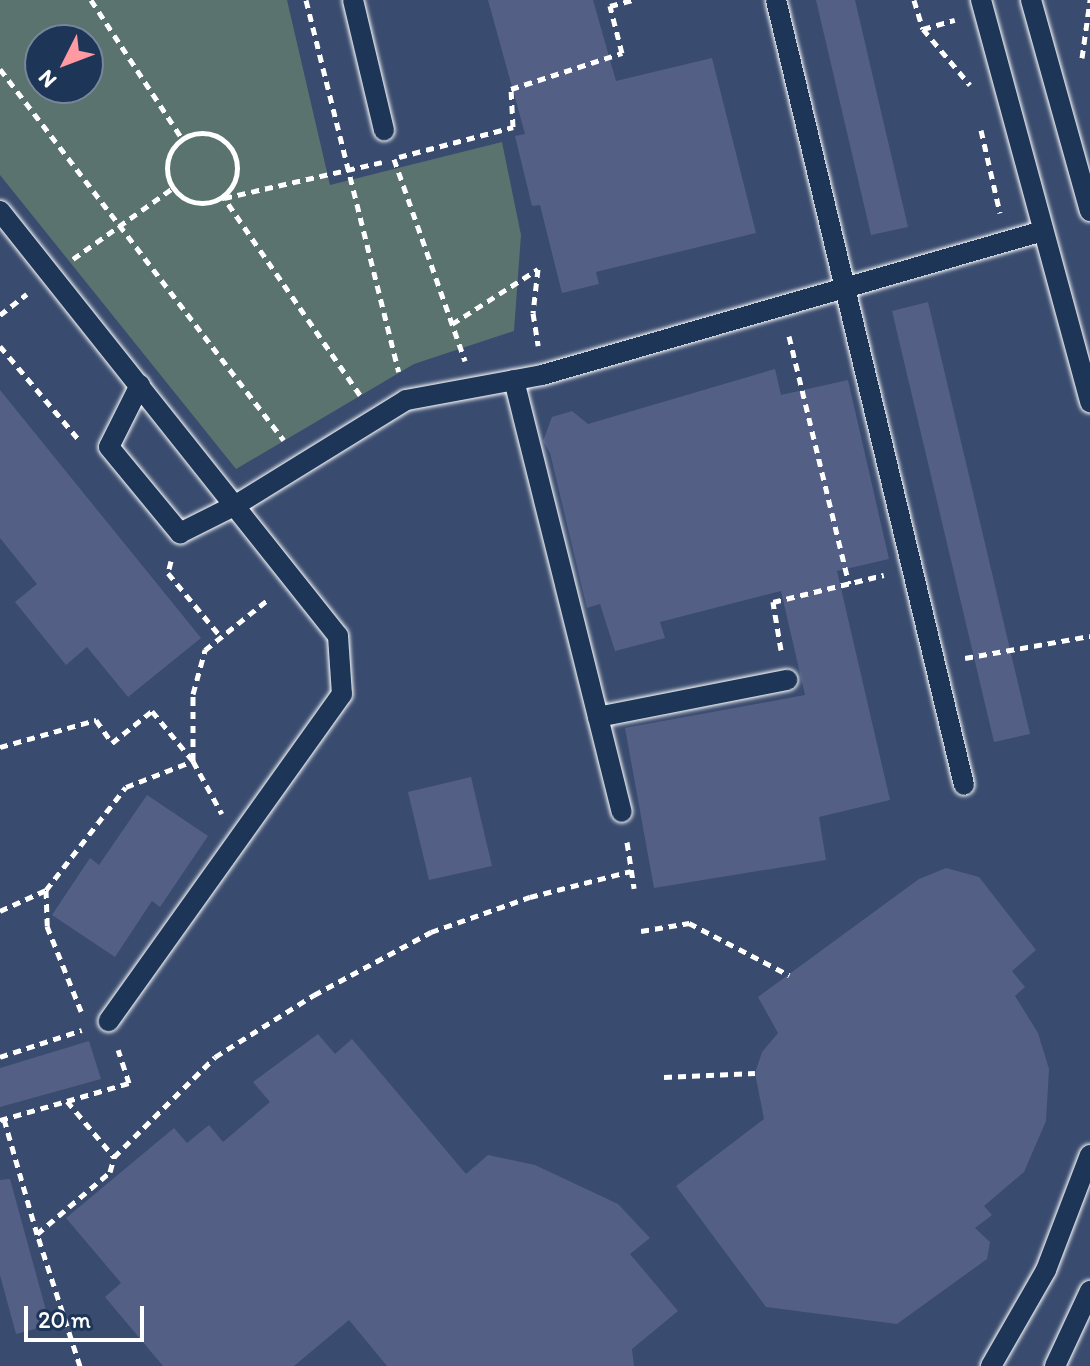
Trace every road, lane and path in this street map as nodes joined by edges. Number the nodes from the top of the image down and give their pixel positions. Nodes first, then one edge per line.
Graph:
1 (91, 0) edge
2 (306, 0) edge
3 (353, 0) edge
4 (632, 0) edge
5 (776, 0) edge
6 (914, 0) edge
7 (981, 0) edge
8 (1031, 0) edge
9 (1090, 0) edge
10 (608, 3) edge
11 (1084, 65) dead end
12 (0, 69) edge
13 (974, 99) dead end
14 (977, 113) dead end
15 (384, 130) joint
16 (183, 140) junction
17 (394, 159) junction
18 (348, 171) junction
19 (173, 188) junction
20 (224, 198) junction
21 (0, 211) edge
22 (1090, 211) edge
23 (120, 226) junction
24 (1043, 231) junction
25 (1007, 242) junction
26 (51, 274) junction
27 (845, 288) junction
28 (781, 307) junction
29 (0, 315) edge
30 (452, 324) junction
31 (0, 346) edge
32 (542, 375) junction
33 (514, 380) junction
34 (140, 385) junction
35 (475, 388) junction
36 (406, 400) junction
37 (1090, 402) edge
38 (377, 419) junction
39 (109, 447) junction
40 (303, 464) junction
41 (236, 505) junction
42 (180, 533) junction
43 (912, 568) junction
44 (295, 577) junction
45 (849, 584) junction
46 (1090, 636) edge
47 (221, 637) junction
48 (935, 664) junction
49 (787, 680) joint
50 (598, 717) junction
51 (0, 747) edge
52 (193, 761) junction
53 (964, 785) dead end
54 (622, 812) joint
55 (239, 837) junction
56 (631, 871) junction
57 (634, 888) dead end
58 (46, 890) junction
59 (0, 911) edge
60 (641, 931) dead end
61 (789, 975) dead end
62 (109, 1021) joint
63 (0, 1057) edge
64 (755, 1073) dead end
65 (664, 1077) dead end
66 (67, 1101) junction
67 (2, 1120) edge
68 (1090, 1155) edge
69 (114, 1157) junction
70 (37, 1234) junction
71 (1090, 1291) edge
72 (80, 1366) edge
73 (991, 1366) edge
74 (1055, 1366) edge

1 - 16 path
2 - 18 path
3 - 15 lane
4 - 10 path
5 - 27 lane
6 - 13 path
7 - 24 lane
8 - 22 lane
9 - 11 path
10 - 17 path
12 - 23 path
14 - 25 path
15 - 17 path
16 - 19 path
16 - 20 path
17 - 18 path
17 - 30 path
18 - 20 path
18 - 36 path
19 - 20 path
19 - 23 path
20 - 38 path
21 - 26 lane
23 - 26 path
23 - 40 path
24 - 25 lane
24 - 37 lane
25 - 27 lane
26 - 29 path
26 - 34 lane
27 - 28 lane
27 - 43 lane
28 - 32 lane
28 - 45 path
30 - 32 path
30 - 35 path
31 - 39 path
32 - 33 lane
33 - 35 lane
33 - 50 lane
34 - 39 lane
34 - 41 lane
35 - 36 lane
36 - 38 lane
38 - 40 lane
39 - 42 lane
40 - 41 lane
41 - 42 lane
41 - 44 lane
42 - 47 path
43 - 45 path
43 - 48 lane
44 - 47 path
44 - 55 lane
45 - 49 path
46 - 48 path
47 - 52 path
48 - 53 lane
49 - 50 lane
50 - 54 lane
51 - 52 path
52 - 55 path
52 - 58 path
54 - 56 path
55 - 62 lane
56 - 57 path
56 - 69 path
58 - 59 path
58 - 63 path
60 - 61 path
62 - 66 path
64 - 65 path
66 - 67 path
66 - 69 path
67 - 70 path
68 - 73 lane
69 - 70 path
70 - 72 path
71 - 74 lane

